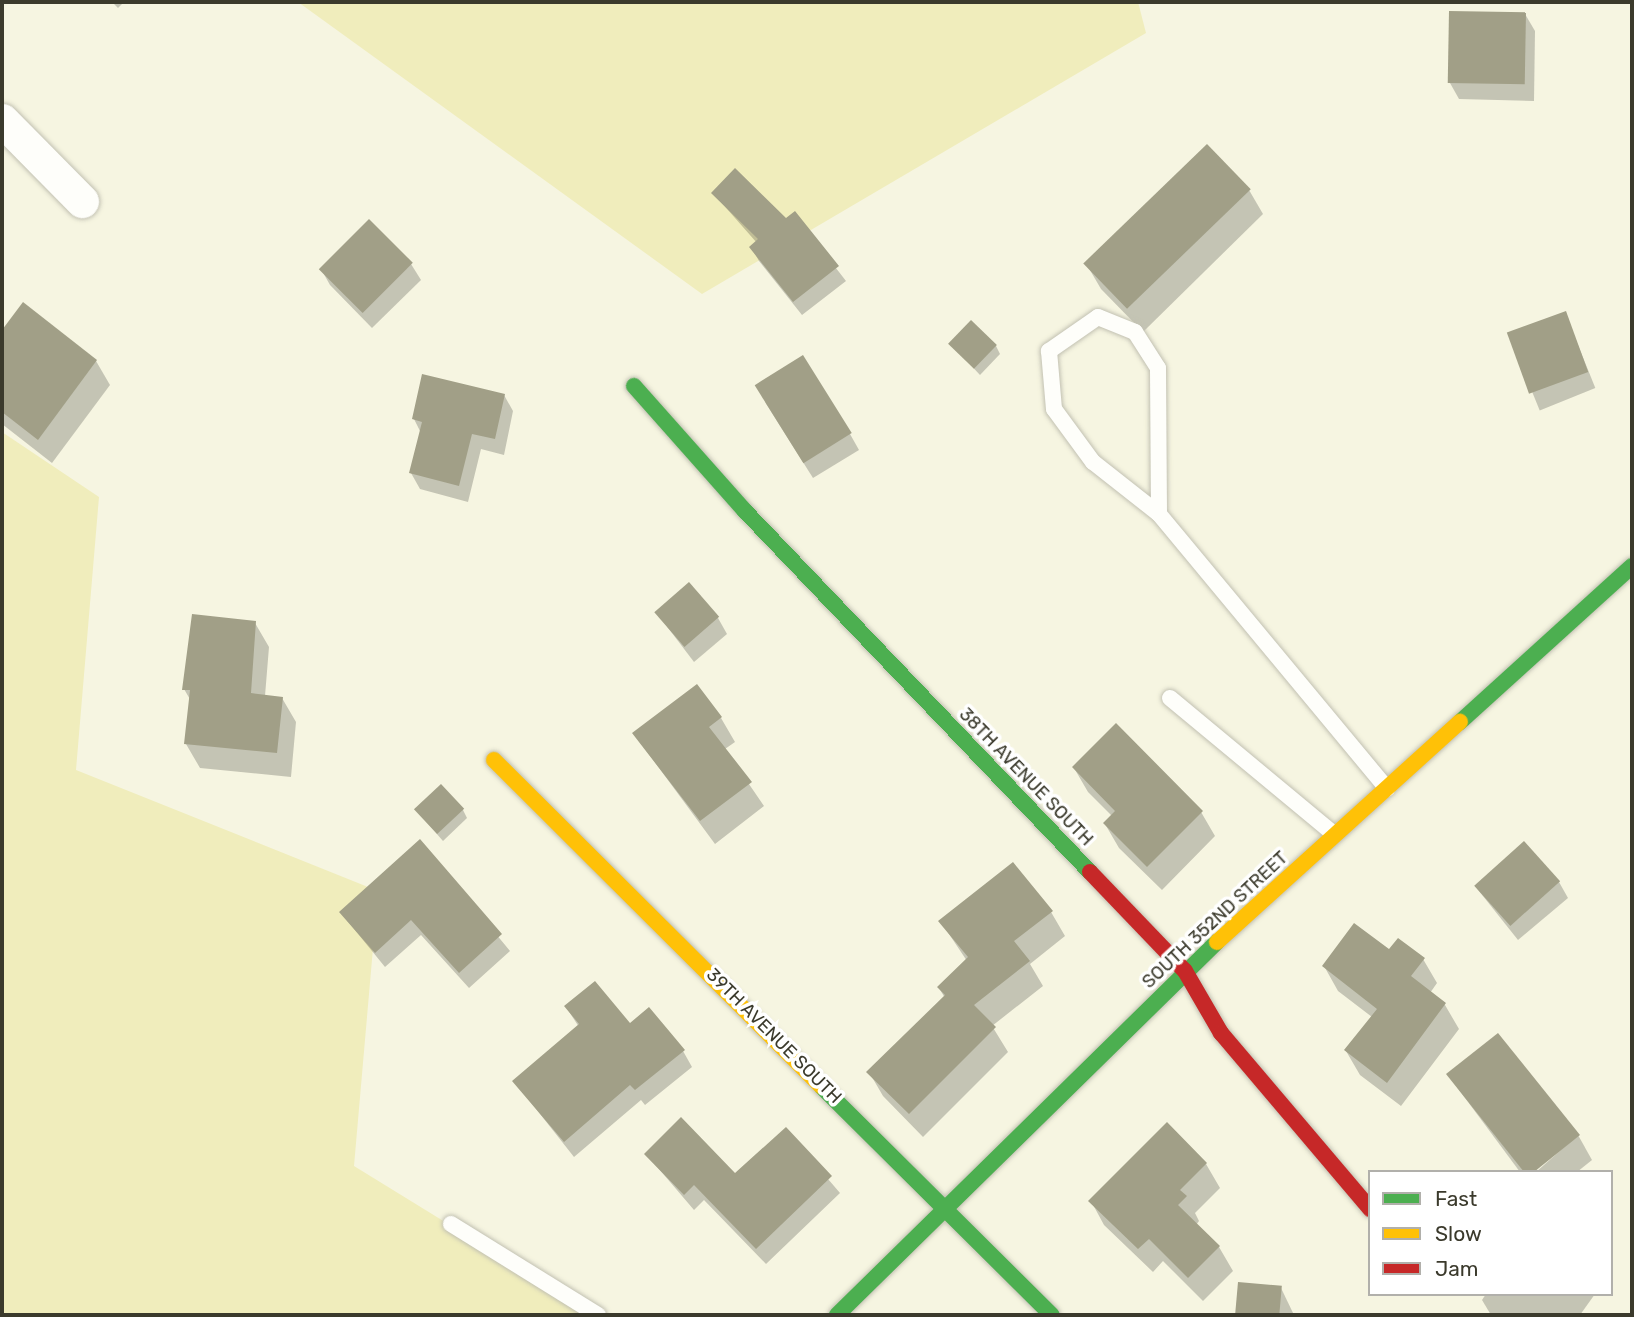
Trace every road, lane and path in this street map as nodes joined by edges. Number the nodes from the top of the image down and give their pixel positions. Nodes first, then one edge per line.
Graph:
1 (2, 120) edge
2 (82, 201) dead end
3 (634, 386) dead end
4 (1159, 514) junction
5 (1632, 566) edge
6 (1170, 698) dead end
7 (494, 760) dead end
8 (1387, 789) junction
9 (1335, 835) junction
10 (1185, 971) junction
11 (1368, 1207) edge
12 (949, 1208) junction
13 (451, 1224) dead end
14 (598, 1315) edge
15 (837, 1315) edge
16 (1052, 1315) edge

1 - 2 street
3 - 10 street, 38TH AVENUE SOUTH
4 - 4 lane
4 - 8 lane
5 - 8 street, SOUTH 352ND STREET
6 - 9 lane
7 - 12 street, 39TH AVENUE SOUTH
8 - 9 street, SOUTH 352ND STREET
9 - 10 street, SOUTH 352ND STREET
10 - 11 street, 38TH AVENUE SOUTH
10 - 12 street, SOUTH 352ND STREET
12 - 15 street, SOUTH 352ND STREET
12 - 16 street, 39TH AVENUE SOUTH
13 - 14 lane

